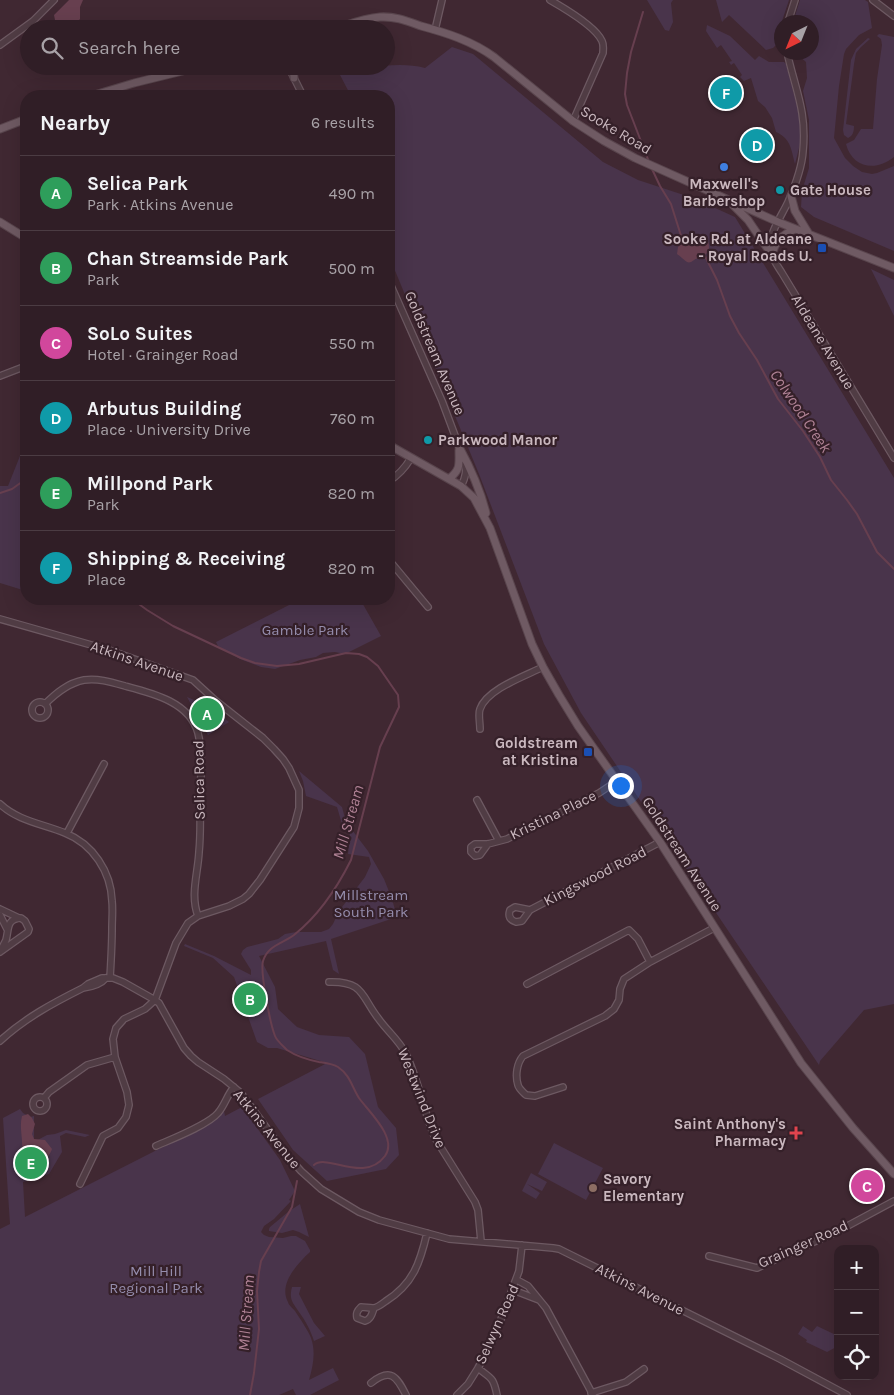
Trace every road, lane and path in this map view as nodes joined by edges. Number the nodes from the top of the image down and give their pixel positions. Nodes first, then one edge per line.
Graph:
1 (54, 0) edge
2 (442, 0) edge
3 (550, 0) edge
4 (795, 0) edge
5 (873, 0) edge
6 (790, 15) edge
7 (894, 16) edge
8 (34, 20) edge
9 (364, 20) edge
10 (20, 30) edge
11 (435, 30) junction
12 (0, 45) edge
13 (789, 60) edge
14 (166, 75) edge
15 (292, 75) edge
16 (294, 75) edge
17 (294, 78) junction
18 (111, 90) edge
19 (300, 90) edge
20 (20, 121) edge
21 (573, 121) junction
22 (4, 125) edge
23 (0, 129) edge
24 (791, 196) junction
25 (727, 198) junction
26 (0, 222) edge
27 (778, 222) junction
28 (795, 229) junction
29 (20, 234) edge
30 (809, 234) junction
31 (772, 255) junction
32 (894, 268) edge
33 (395, 295) edge
34 (20, 368) edge
35 (0, 376) edge
36 (459, 447) junction
37 (395, 449) edge
38 (411, 458) junction
39 (894, 458) edge
40 (395, 477) edge
41 (449, 479) junction
42 (461, 486) junction
43 (490, 528) junction
44 (395, 567) edge
45 (428, 607) dead end
46 (0, 619) edge
47 (542, 667) junction
48 (45, 704) dead end
49 (480, 728) dead end
50 (104, 764) dead end
51 (617, 781) junction
52 (477, 800) dead end
53 (0, 804) edge
54 (67, 833) junction
55 (499, 841) junction
56 (660, 842) junction
57 (488, 844) dead end
58 (0, 909) edge
59 (530, 910) dead end
60 (0, 915) edge
61 (198, 916) junction
62 (21, 918) junction
63 (714, 928) junction
64 (7, 929) junction
65 (0, 952) edge
66 (650, 962) junction
67 (108, 978) junction
68 (330, 982) dead end
69 (527, 984) dead end
70 (154, 1000) junction
71 (0, 1041) edge
72 (115, 1056) junction
73 (234, 1087) junction
74 (563, 1087) dead end
75 (44, 1098) dead end
76 (156, 1146) dead end
77 (894, 1174) edge
78 (80, 1184) dead end
79 (894, 1201) edge
80 (427, 1233) junction
81 (481, 1241) junction
82 (522, 1245) junction
83 (709, 1256) dead end
84 (517, 1280) junction
85 (513, 1290) junction
86 (539, 1300) junction
87 (374, 1308) dead end
88 (478, 1368) junction
89 (644, 1368) dead end
90 (372, 1384) dead end
91 (592, 1394) edge
92 (406, 1395) edge
93 (457, 1395) edge
94 (497, 1395) edge
95 (847, 1395) edge

1 - 8 street
2 - 11 street
3 - 21 street
4 - 6 street
5 - 7 street
9 - 11 main road, Sooke Road
10 - 12 street
11 - 21 main road, Sooke Road
13 - 24 street
14 - 18 main road
15 - 17 street
16 - 17 main road
17 - 19 street
20 - 22 main road
21 - 25 main road, Sooke Road
22 - 23 main road
24 - 27 street
24 - 30 main road
25 - 27 main road, Sooke Road
25 - 31 main road
26 - 29 main road
27 - 28 main road, Sooke Road
27 - 31 street
28 - 30 main road, Sooke Road
28 - 31 main road
30 - 32 main road, Sooke Road
31 - 39 street, Aldeane Avenue
33 - 36 street, Goldstream Avenue
34 - 35 street
36 - 41 main road
36 - 42 street, Goldstream Avenue
36 - 43 main road
37 - 38 main road
38 - 40 street
38 - 41 main road
41 - 42 main road
42 - 43 main road, Goldstream Avenue
43 - 47 main road, Goldstream Avenue
44 - 45 street
46 - 61 street, Atkins Avenue
47 - 49 street
47 - 51 main road, Goldstream Avenue
48 - 61 street, Selica Road
50 - 54 street
51 - 55 street, Kristina Place
51 - 56 main road, Goldstream Avenue
52 - 55 street
53 - 54 street
54 - 67 street
55 - 57 street, Kristina Place
56 - 59 street, Kingswood Road
56 - 63 main road, Goldstream Avenue
58 - 62 street
60 - 64 street
61 - 70 street, Atkins Avenue
62 - 64 street
62 - 65 street
63 - 66 street
63 - 77 main road, Goldstream Avenue
64 - 65 street
66 - 69 street
66 - 74 street
67 - 70 street
67 - 71 street
68 - 81 street, Westwind Drive
70 - 72 street
70 - 73 street, Atkins Avenue
72 - 75 street
72 - 78 street
73 - 76 street
73 - 80 street, Atkins Avenue
79 - 83 street, Grainger Road
80 - 81 street, Atkins Avenue
80 - 87 street
81 - 82 street, Atkins Avenue
82 - 84 street, Selwyn Road
82 - 95 street, Atkins Avenue
84 - 85 street, Selwyn Road
84 - 86 street
85 - 86 street
85 - 88 street, Selwyn Road
86 - 91 street
88 - 93 street, Selwyn Road
88 - 94 street
89 - 91 street
90 - 92 street

